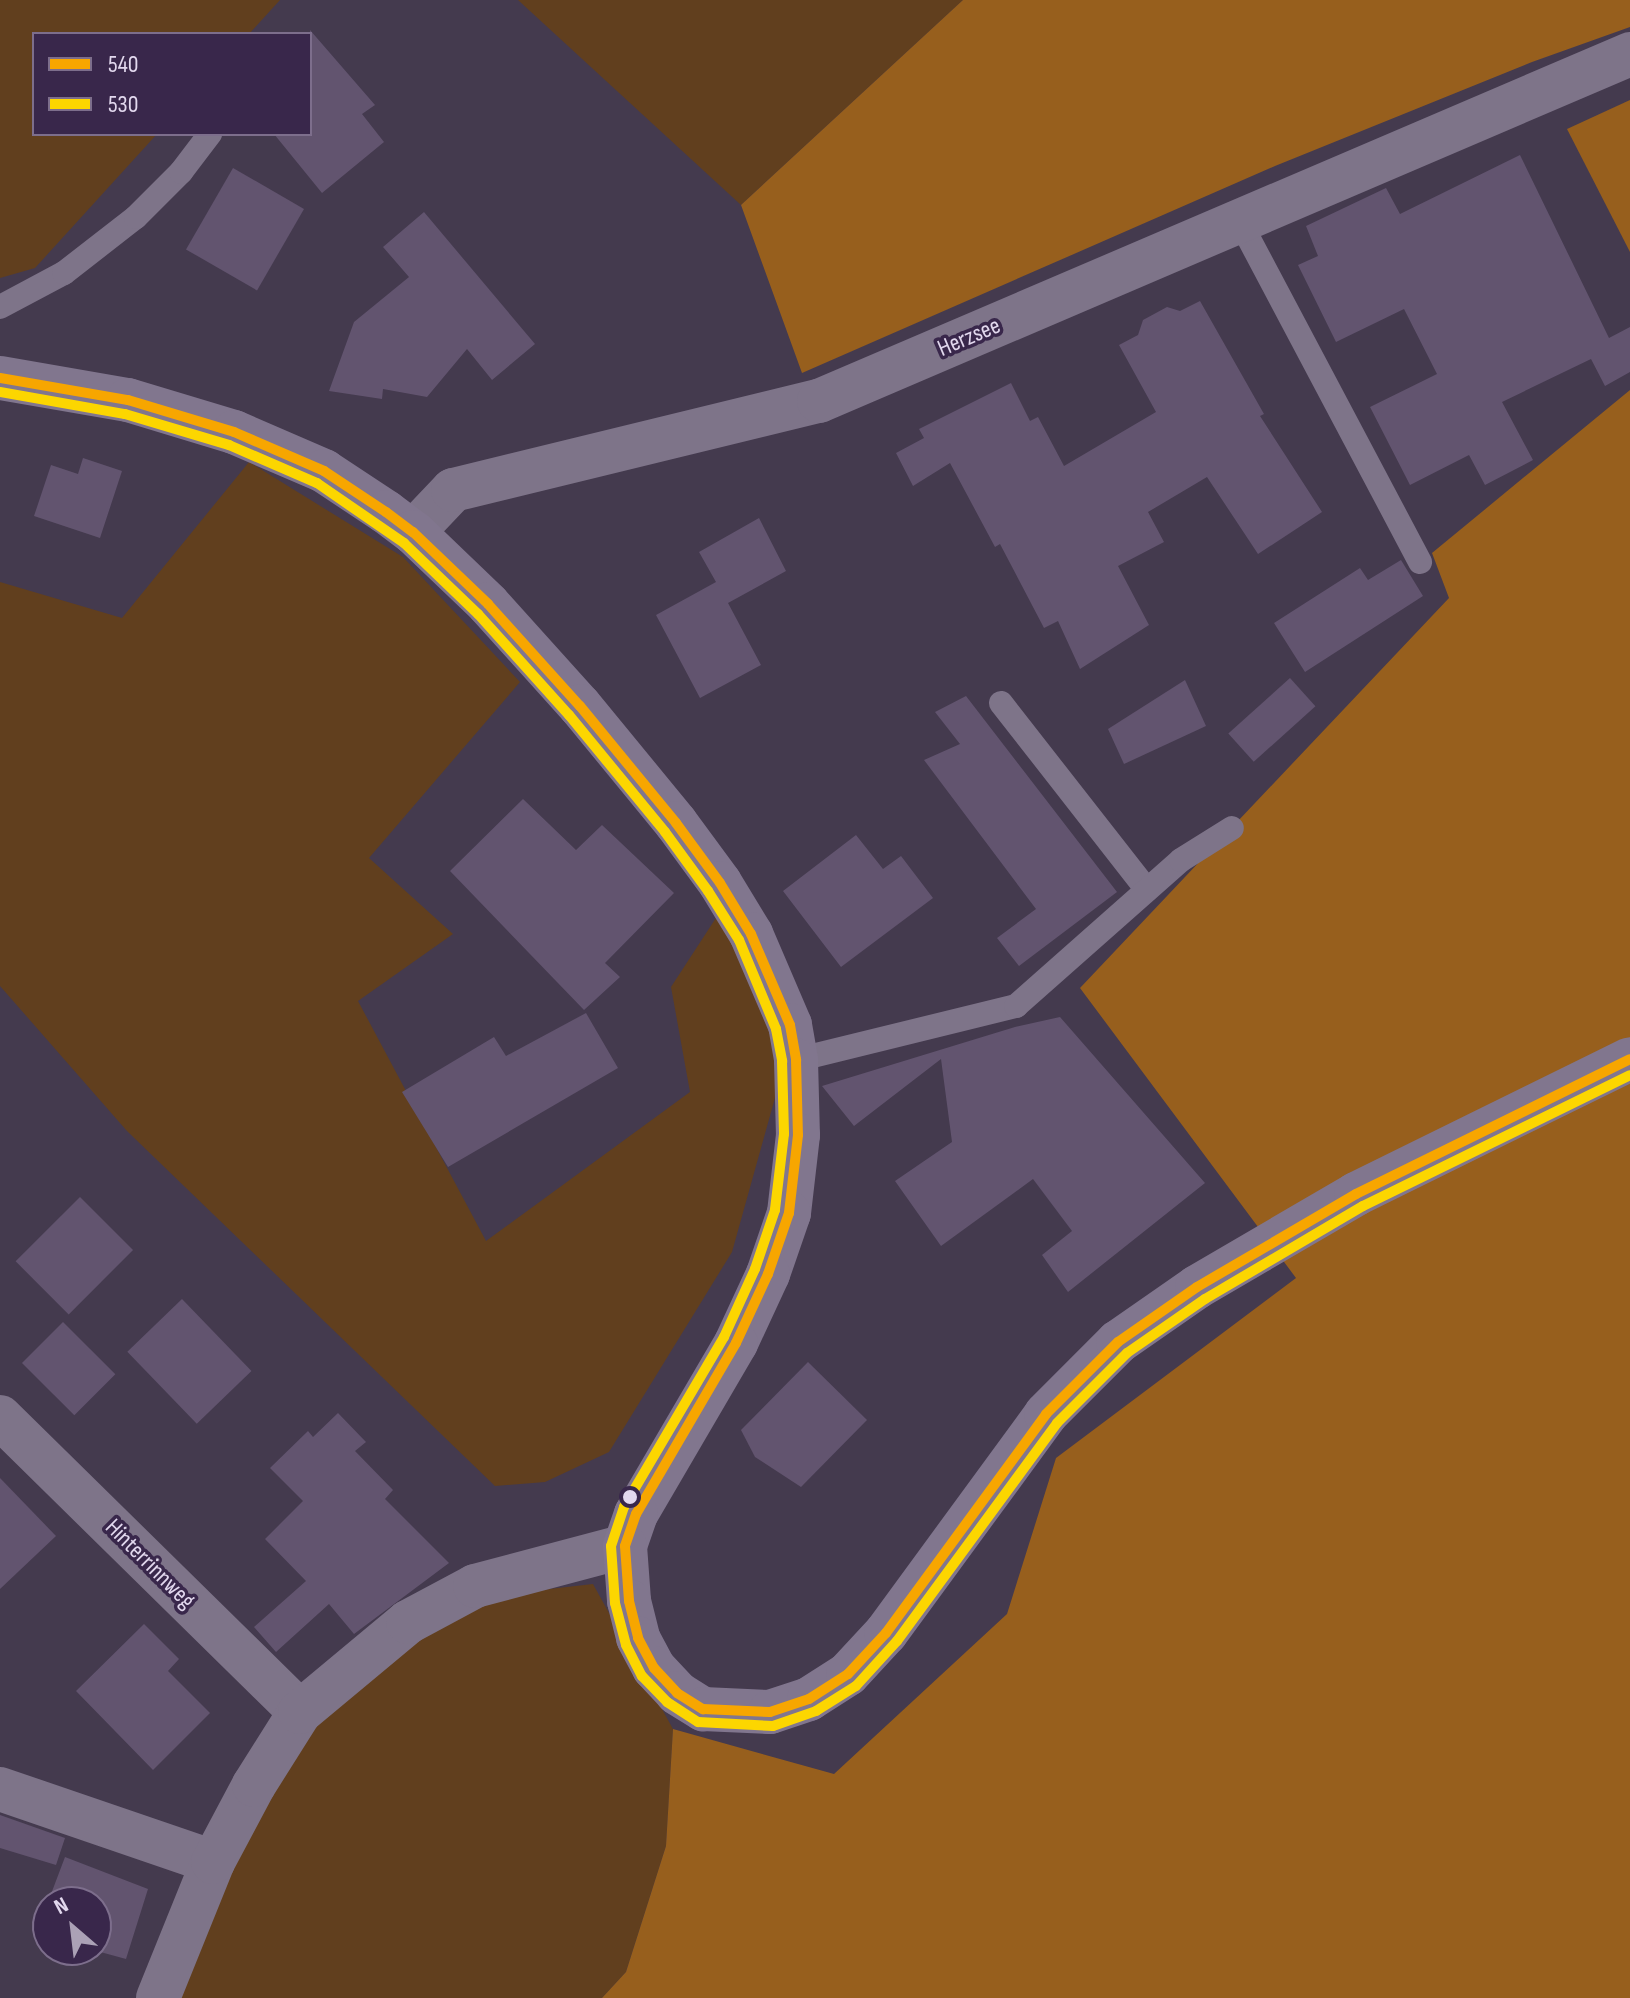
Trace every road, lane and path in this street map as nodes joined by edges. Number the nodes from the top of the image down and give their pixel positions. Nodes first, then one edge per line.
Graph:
1 (1630, 54) edge
2 (208, 136) edge
3 (1239, 220) junction
4 (0, 307) edge
5 (0, 378) edge
6 (413, 532) junction
7 (1420, 562) dead end
8 (1001, 703) dead end
9 (1232, 828) dead end
10 (1147, 890) junction
11 (1630, 1059) edge
12 (796, 1060) junction
13 (0, 1417) edge
14 (625, 1546) junction
15 (300, 1712) junction
16 (0, 1789) edge
17 (213, 1862) junction
18 (158, 1998) edge

1 - 3 street, Herzsee
2 - 4 lane
3 - 6 street, Herzsee
3 - 7 lane
5 - 6 main road
6 - 12 main road
8 - 10 lane
9 - 10 lane
10 - 12 lane
11 - 14 main road
12 - 14 main road
13 - 15 street, Hinterrinnweg
14 - 15 street
15 - 17 street
16 - 17 street
17 - 18 street

